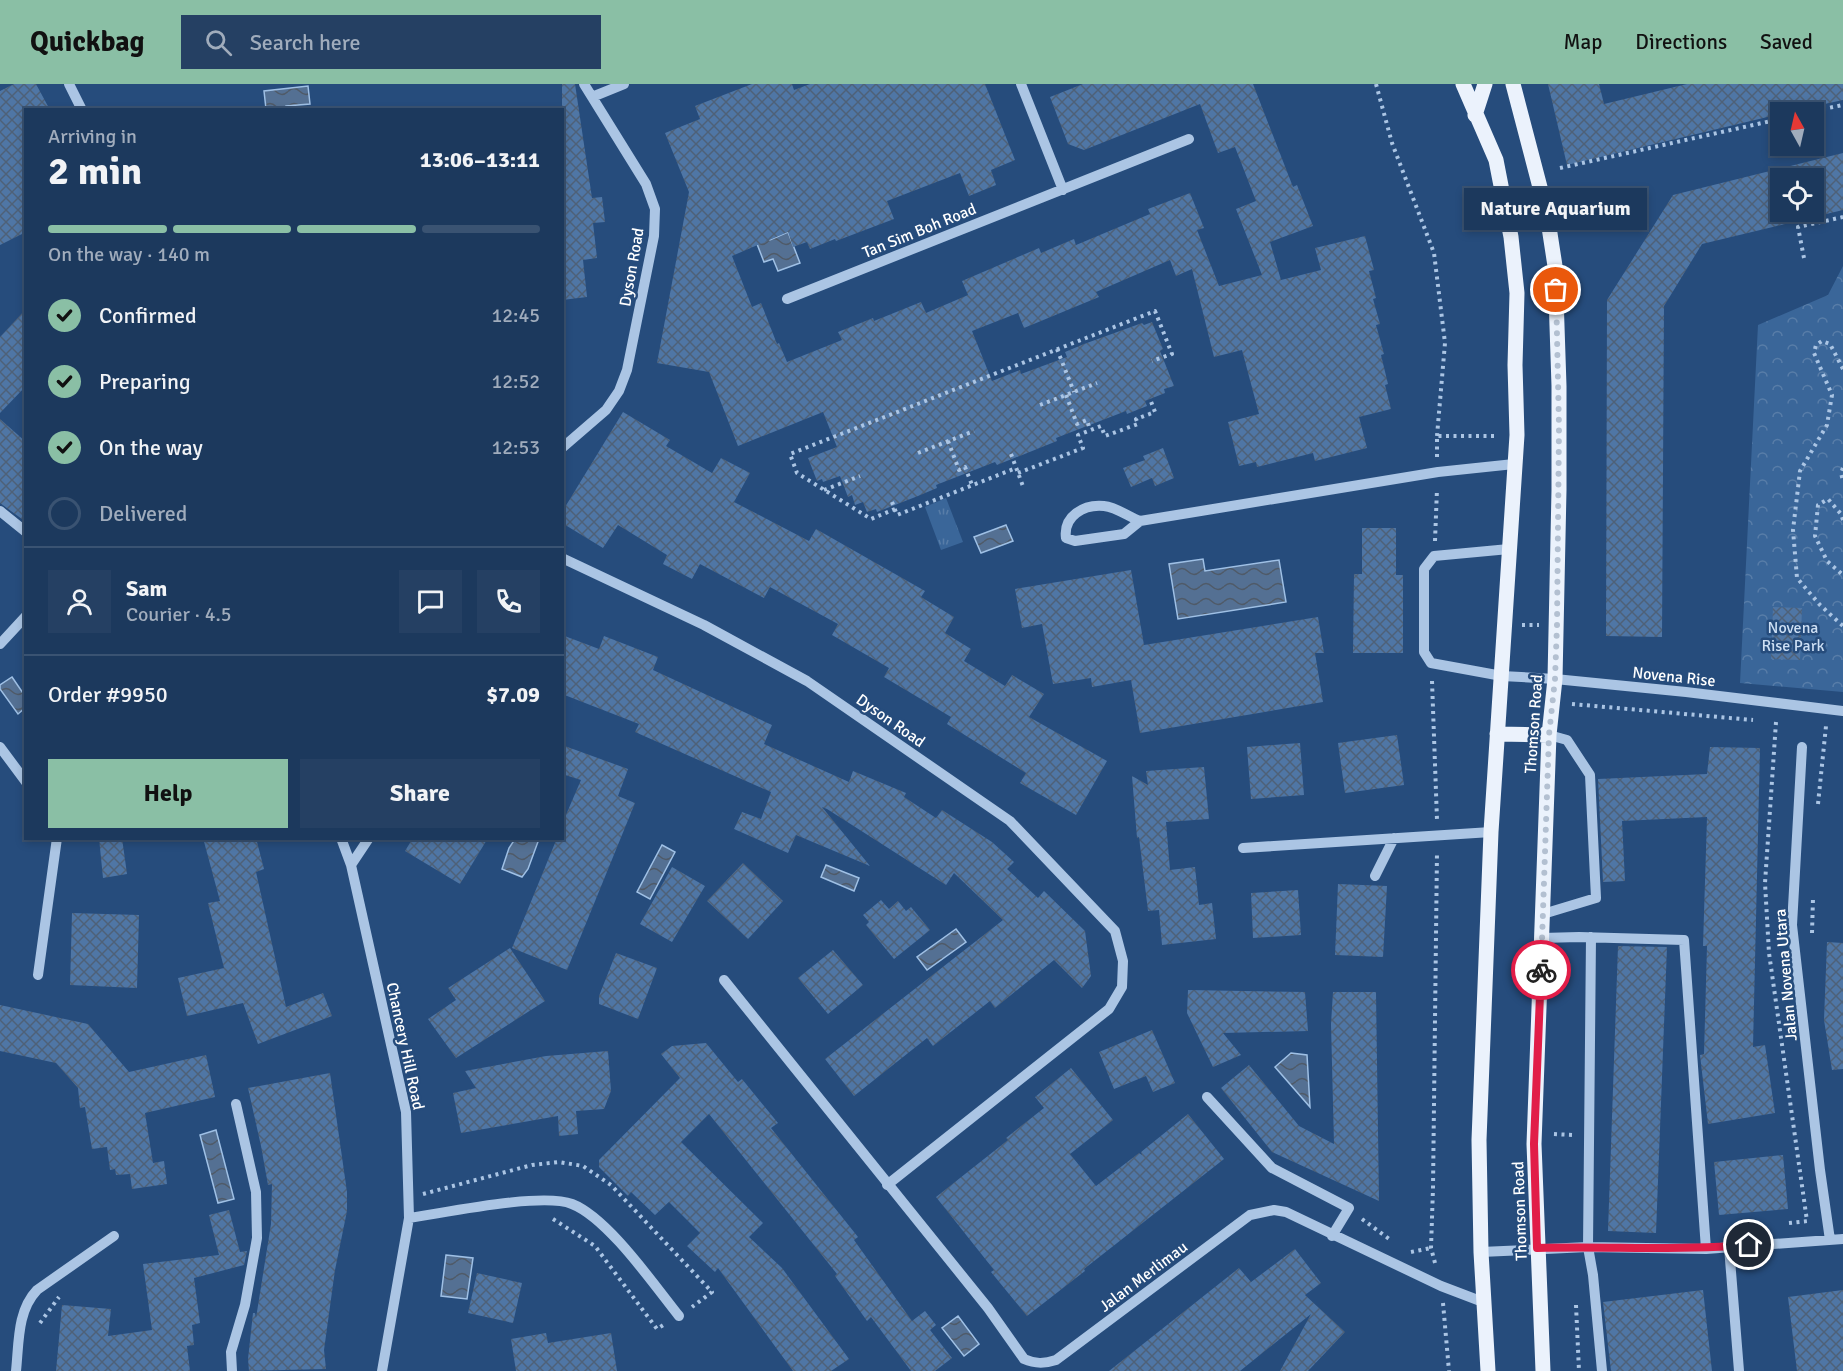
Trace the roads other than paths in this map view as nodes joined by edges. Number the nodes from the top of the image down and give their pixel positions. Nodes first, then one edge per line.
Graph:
1 (69, 84) edge
2 (584, 84) edge
3 (624, 84) edge
4 (1022, 84) edge
5 (1463, 84) edge
6 (1485, 84) edge
7 (1512, 84) edge
8 (592, 97) junction
9 (81, 108) edge
10 (1475, 114) junction
11 (1189, 140) dead end
12 (1063, 190) junction
13 (787, 299) dead end
14 (564, 446) edge
15 (1514, 464) junction
16 (0, 511) edge
17 (1140, 522) junction
18 (24, 530) edge
19 (1509, 549) junction
20 (564, 559) edge
21 (24, 618) edge
22 (0, 644) edge
23 (1502, 676) junction
24 (1555, 679) junction
25 (1843, 711) edge
26 (1497, 734) junction
27 (1549, 735) junction
28 (0, 747) edge
29 (1802, 747) dead end
30 (24, 779) edge
31 (1491, 832) junction
32 (1394, 838) junction
33 (57, 840) edge
34 (342, 840) edge
35 (368, 840) edge
36 (1243, 848) dead end
37 (351, 865) junction
38 (1375, 876) dead end
39 (1543, 914) junction
40 (1542, 938) junction
41 (1591, 938) junction
42 (38, 975) dead end
43 (724, 980) dead end
44 (1207, 1097) dead end
45 (236, 1104) dead end
46 (887, 1185) junction
47 (409, 1218) junction
48 (114, 1236) dead end
49 (1332, 1236) junction
50 (1843, 1239) edge
51 (1830, 1240) junction
52 (1588, 1247) junction
53 (1729, 1247) junction
54 (1537, 1248) junction
55 (1706, 1249) junction
56 (1481, 1252) junction
57 (1483, 1302) junction
58 (678, 1316) road end
59 (16, 1371) edge
60 (232, 1371) edge
61 (382, 1371) edge
62 (1488, 1371) edge
63 (1544, 1371) edge
64 (1602, 1371) edge
65 (1738, 1371) edge

1 - 9 street
2 - 8 street, Dyson Road
3 - 8 street
4 - 12 street
5 - 10 main road, Thomson Road
6 - 10 main road
7 - 24 main road, Thomson Road
8 - 14 street, Dyson Road
10 - 15 main road, Thomson Road
11 - 12 street, Tan Sim Boh Road
12 - 13 street, Tan Sim Boh Road
15 - 17 street
15 - 19 main road, Thomson Road
16 - 18 street
17 - 17 street
19 - 23 main road, Thomson Road
19 - 23 street, Novena Rise
20 - 46 street, Dyson Road
21 - 22 street
23 - 24 street, Novena Rise
23 - 26 main road, Thomson Road
24 - 25 street, Novena Rise
24 - 27 main road, Thomson Road
26 - 27 main road
26 - 31 main road, Thomson Road
27 - 39 main road, Thomson Road
27 - 39 street
28 - 30 street
29 - 51 street, Jalan Novena Utara
31 - 32 street
31 - 56 main road, Thomson Road
32 - 36 street
32 - 38 street
33 - 42 street
34 - 37 street, Chancery Hill Road
35 - 37 street
37 - 47 street, Chancery Hill Road
39 - 40 main road, Thomson Road
40 - 41 street
40 - 54 main road, Thomson Road
41 - 52 street
41 - 55 street
43 - 46 street, Jalan Merlimau
44 - 49 street
45 - 60 street
46 - 49 street, Jalan Merlimau
47 - 58 street
47 - 61 street, Chancery Hill Road
48 - 59 street
49 - 57 street, Jalan Merlimau
50 - 51 street
51 - 53 street
52 - 54 street
52 - 55 street
52 - 64 street
53 - 55 street
53 - 65 street
54 - 56 street
54 - 63 main road, Thomson Road
56 - 57 main road, Thomson Road
57 - 62 main road, Thomson Road

